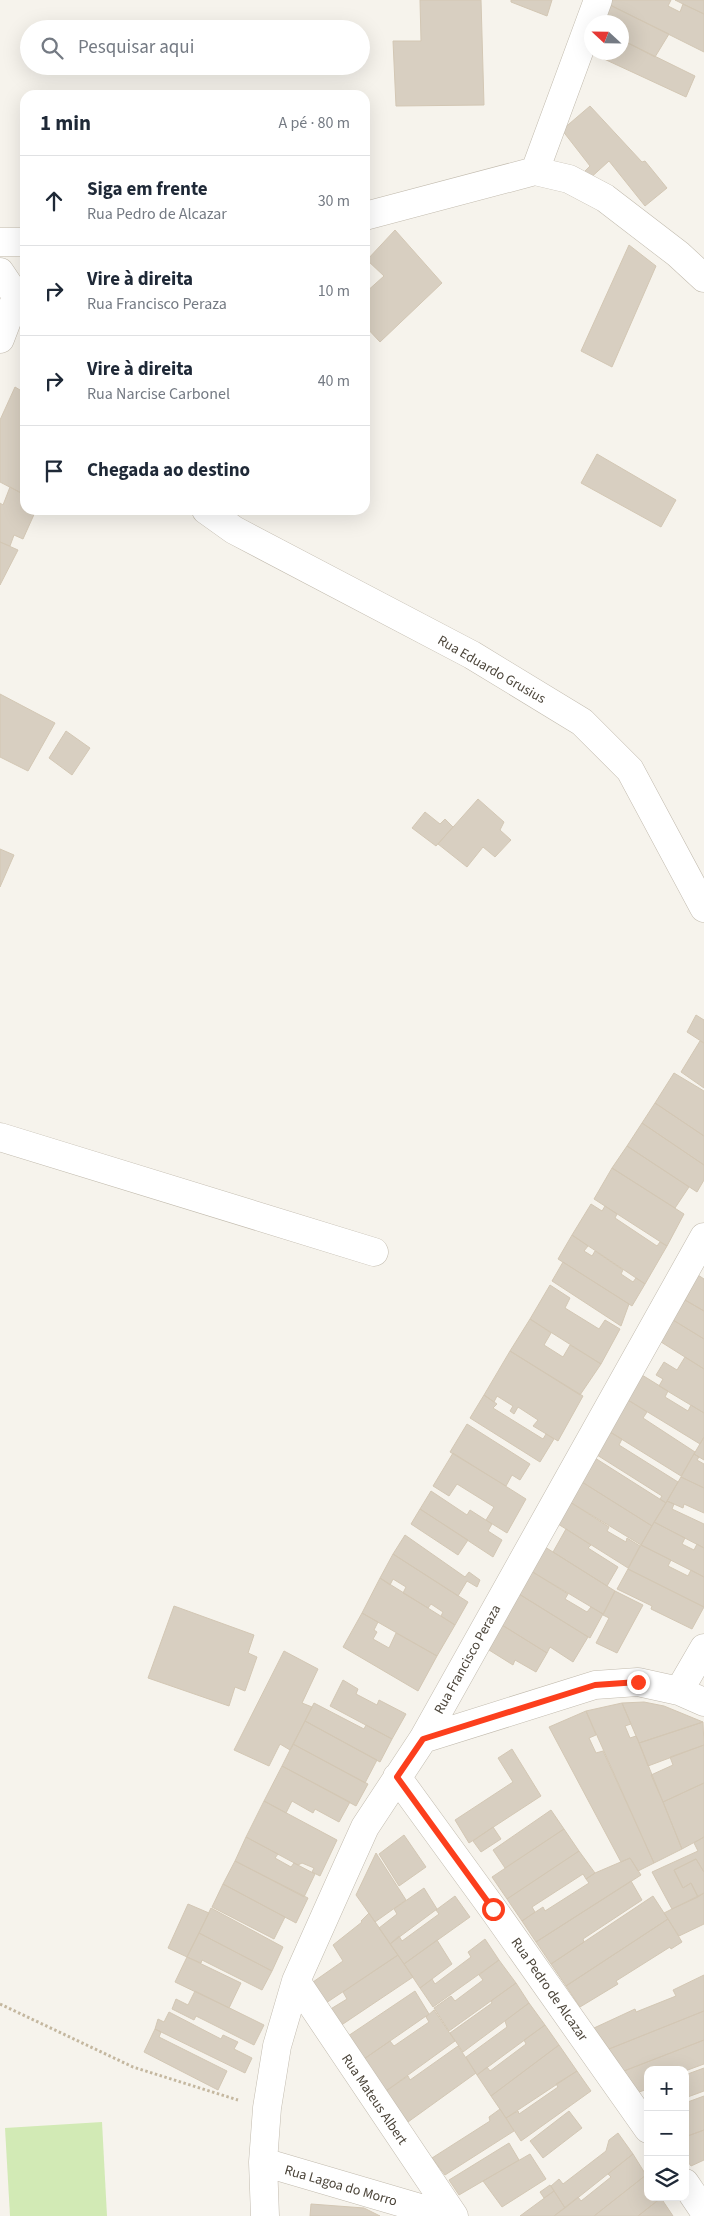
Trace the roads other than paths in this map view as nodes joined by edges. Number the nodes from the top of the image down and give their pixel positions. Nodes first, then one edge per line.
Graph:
1 (598, 0) edge
2 (535, 171) junction
3 (370, 215) edge
4 (0, 242) edge
5 (20, 242) edge
6 (0, 272) edge
7 (704, 278) edge
8 (20, 303) edge
9 (0, 339) edge
10 (213, 515) edge
11 (704, 908) edge
12 (0, 1137) edge
13 (704, 1237) edge
14 (374, 1252) dead end
15 (704, 1648) edge
16 (679, 1692) junction
17 (704, 1702) edge
18 (423, 1739) junction
19 (397, 1777) junction
20 (296, 1982) junction
21 (644, 2123) edge
22 (264, 2162) junction
23 (689, 2189) edge
24 (704, 2211) edge
25 (265, 2216) edge
26 (447, 2216) edge
27 (454, 2216) edge

1 - 2 street
2 - 3 street
2 - 7 street
4 - 5 street
6 - 8 street
8 - 9 street
10 - 11 street, Rua Eduardo Grusius
12 - 14 street
13 - 18 street, Rua Francisco Peraza
15 - 16 street
16 - 17 street
16 - 18 street
18 - 19 street, Rua Francisco Peraza
19 - 20 street, Rua Francisco Peraza
19 - 21 street, Rua Pedro de Alcazar
20 - 22 street, Rua Francisco Peraza
20 - 27 street, Rua Mateus Albert
22 - 25 street, Rua Francisco Peraza
22 - 26 street, Rua Lagoa do Morro
23 - 24 street

